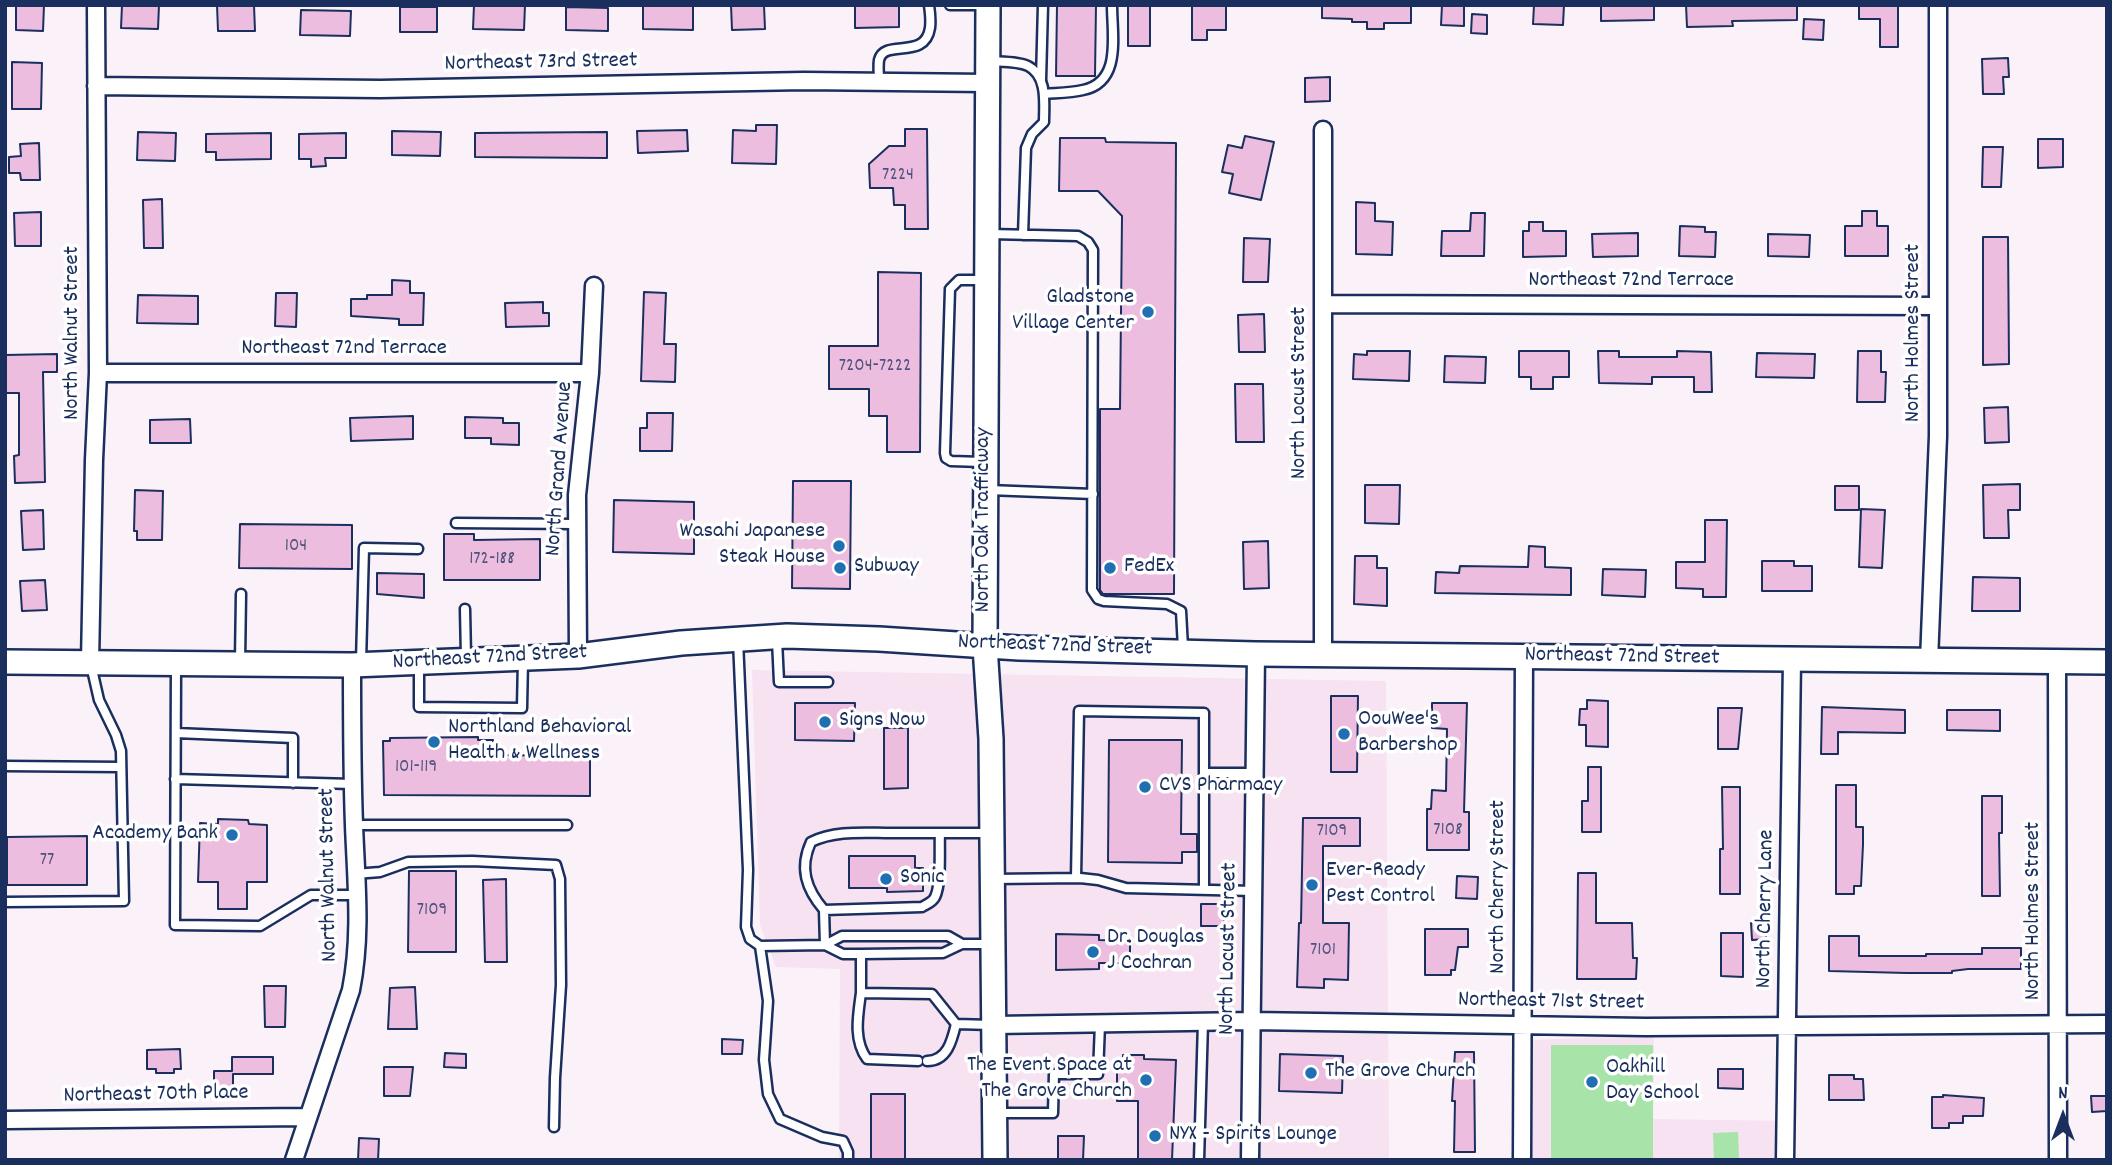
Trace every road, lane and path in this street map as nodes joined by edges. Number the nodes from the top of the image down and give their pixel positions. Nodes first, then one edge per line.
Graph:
1 (96, 5) edge
2 (929, 5) edge
3 (950, 5) edge
4 (985, 5) edge
5 (1043, 5) edge
6 (1112, 5) edge
7 (1938, 5) edge
8 (987, 72) junction
9 (1041, 80) junction
10 (879, 82) junction
11 (96, 86) junction
12 (1045, 94) junction
13 (1323, 130) dead end
14 (986, 234) junction
15 (1023, 235) junction
16 (986, 280) junction
17 (594, 286) dead end
18 (1324, 304) junction
19 (1938, 306) junction
20 (98, 373) junction
21 (590, 373) junction
22 (985, 462) junction
23 (985, 490) junction
24 (1093, 494) junction
25 (456, 523) dead end
26 (577, 524) junction
27 (418, 549) dead end
28 (241, 594) dead end
29 (465, 609) dead end
30 (777, 637) junction
31 (738, 639) junction
32 (985, 646) junction
33 (1183, 651) junction
34 (1256, 654) junction
35 (578, 656) junction
36 (1323, 656) junction
37 (1524, 656) junction
38 (523, 658) junction
39 (466, 660) junction
40 (1792, 660) junction
41 (5, 662) edge
42 (90, 662) junction
43 (419, 662) junction
44 (1929, 662) junction
45 (2057, 662) junction
46 (2107, 662) edge
47 (176, 663) junction
48 (240, 664) junction
49 (356, 665) junction
50 (828, 682) dead end
51 (176, 733) junction
52 (5, 766) edge
53 (121, 766) junction
54 (1204, 772) junction
55 (1254, 773) junction
56 (175, 779) junction
57 (293, 783) junction
58 (352, 784) junction
59 (354, 825) junction
60 (567, 825) dead end
61 (940, 833) junction
62 (993, 833) junction
63 (355, 874) junction
64 (993, 878) junction
65 (1076, 878) junction
66 (1204, 890) junction
67 (1254, 891) junction
68 (356, 895) junction
69 (5, 902) edge
70 (824, 910) junction
71 (962, 944) junction
72 (825, 945) junction
73 (994, 945) junction
74 (760, 946) junction
75 (861, 954) junction
76 (861, 993) junction
77 (1251, 1021) junction
78 (1203, 1022) junction
79 (2058, 1023) junction
80 (956, 1024) junction
81 (1100, 1024) junction
82 (2107, 1024) edge
83 (995, 1025) junction
84 (1523, 1025) junction
85 (1788, 1027) junction
86 (995, 1113) junction
87 (306, 1117) junction
88 (5, 1120) edge
89 (554, 1128) dead end
90 (294, 1160) edge
91 (848, 1160) edge
92 (995, 1160) edge
93 (1199, 1160) edge
94 (1250, 1160) edge
95 (1522, 1160) edge
96 (1785, 1160) edge
97 (2058, 1160) edge

1 - 11 street, North Walnut Street
2 - 10 lane
3 - 4 lane
4 - 8 main road, North Oak Trafficway
5 - 9 lane
6 - 12 lane
7 - 19 street, North Holmes Street
8 - 9 lane
8 - 10 street, Northeast 73rd Street
8 - 14 main road, North Oak Trafficway
9 - 12 lane
10 - 11 street, Northeast 73rd Street
11 - 20 street, North Walnut Street
12 - 15 lane
13 - 18 street, North Locust Street
14 - 15 lane
14 - 16 main road, North Oak Trafficway
15 - 24 lane
16 - 22 main road, North Oak Trafficway
16 - 22 lane
17 - 21 street, North Grand Avenue
18 - 19 street, Northeast 72nd Terrace
18 - 36 street, North Locust Street
19 - 44 street, North Holmes Street
20 - 21 street, Northeast 72nd Terrace
20 - 42 street, North Walnut Street
21 - 26 street, North Grand Avenue
22 - 23 main road, North Oak Trafficway
23 - 24 lane
23 - 32 main road, North Oak Trafficway
24 - 33 lane
25 - 26 lane
26 - 35 street, North Grand Avenue
27 - 49 lane
28 - 48 lane
29 - 39 lane
30 - 31 main road, Northeast 72nd Street
30 - 32 main road, Northeast 72nd Street
30 - 50 lane
31 - 35 main road, Northeast 72nd Street
31 - 74 lane
32 - 33 main road, Northeast 72nd Street
32 - 62 main road, North Oak Trafficway
33 - 34 main road, Northeast 72nd Street
34 - 36 main road, Northeast 72nd Street
34 - 55 street, North Locust Street
35 - 38 main road, Northeast 72nd Street
36 - 37 main road, Northeast 72nd Street
37 - 40 main road, Northeast 72nd Street
37 - 84 street, North Cherry Street
38 - 39 main road, Northeast 72nd Street
38 - 43 lane
39 - 43 main road, Northeast 72nd Street
40 - 44 main road, Northeast 72nd Street
40 - 85 street, North Cherry Lane
41 - 42 main road, Northeast 72nd Street
42 - 47 main road, Northeast 72nd Street
42 - 53 lane
43 - 49 main road, Northeast 72nd Street
44 - 45 main road, Northeast 72nd Street
45 - 46 main road, Northeast 72nd Street
45 - 79 street, North Holmes Street
47 - 48 main road, Northeast 72nd Street
47 - 51 lane
48 - 49 main road, Northeast 72nd Street
49 - 58 street, North Walnut Street
51 - 56 lane
51 - 57 lane
52 - 53 lane
53 - 69 lane
54 - 55 lane
54 - 65 lane
54 - 66 lane
55 - 67 street, North Locust Street
56 - 57 lane
56 - 68 lane
57 - 58 lane
58 - 59 street, North Walnut Street
59 - 60 lane
59 - 63 street, North Walnut Street
61 - 62 lane
61 - 70 lane
61 - 70 lane
62 - 64 main road, North Oak Trafficway
63 - 68 street, North Walnut Street
63 - 89 lane
64 - 65 lane
64 - 73 main road, North Oak Trafficway
65 - 66 lane
66 - 67 lane
67 - 77 street, North Locust Street
68 - 87 street, North Walnut Street
70 - 72 lane
71 - 72 lane
71 - 73 lane
71 - 75 lane
72 - 74 lane
72 - 75 lane
73 - 83 main road, North Oak Trafficway
74 - 91 lane
75 - 76 lane
76 - 80 lane
76 - 80 lane
77 - 78 street, Northeast 71st Street
77 - 84 street, Northeast 71st Street
77 - 94 street, North Locust Street
78 - 81 street, Northeast 71st Street
78 - 93 lane
79 - 82 street, Northeast 71st Street
79 - 85 street, Northeast 71st Street
79 - 97 street, North Holmes Street
80 - 83 lane
81 - 83 street, Northeast 71st Street
81 - 86 lane
83 - 86 main road, North Oak Trafficway
84 - 85 street, Northeast 71st Street
84 - 95 street, North Cherry Street
85 - 96 street, North Cherry Lane
86 - 92 main road, North Oak Trafficway
87 - 88 street, Northeast 70th Place
87 - 90 street, North Walnut Street

